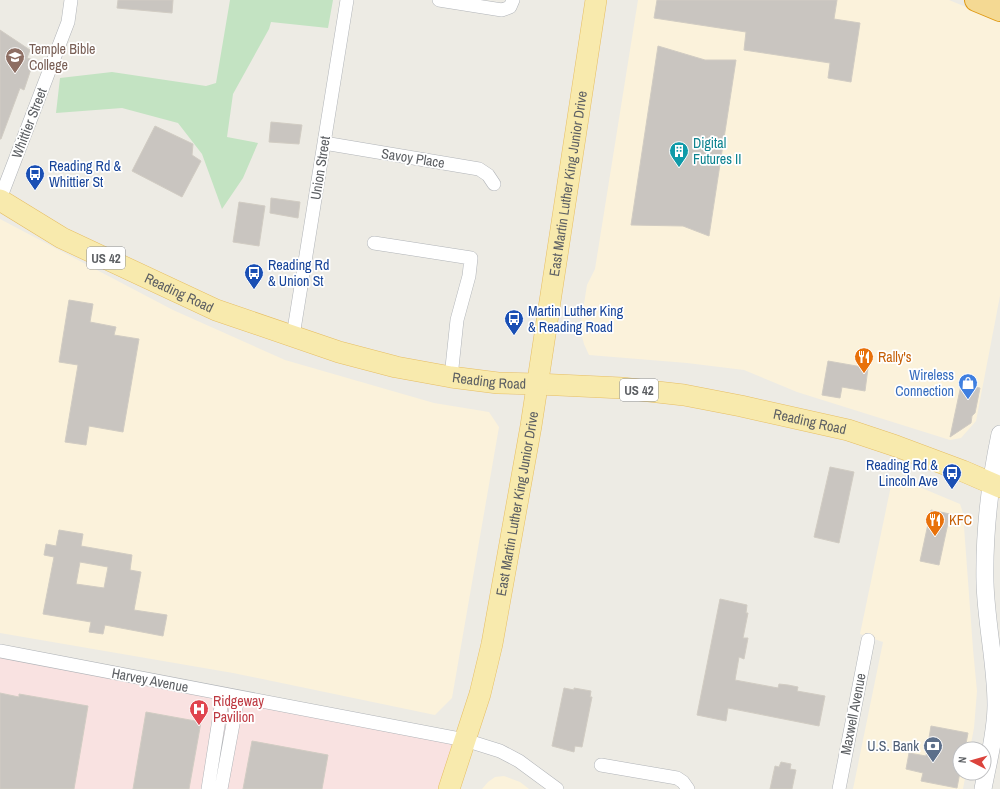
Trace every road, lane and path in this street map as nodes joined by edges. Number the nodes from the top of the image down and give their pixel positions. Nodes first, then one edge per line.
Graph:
1 (71, 0) edge
2 (347, 0) edge
3 (439, 0) edge
4 (596, 0) edge
5 (976, 0) edge
6 (511, 4) edge
7 (1000, 10) edge
8 (324, 143) junction
9 (494, 184) dead end
10 (0, 199) edge
11 (374, 243) dead end
12 (293, 336) junction
13 (451, 378) junction
14 (537, 384) junction
15 (1000, 434) edge
16 (996, 485) edge
17 (868, 640) dead end
18 (0, 651) edge
19 (223, 694) junction
20 (238, 697) junction
21 (465, 740) junction
22 (601, 765) dead end
23 (208, 789) edge
24 (221, 789) edge
25 (449, 789) edge
26 (557, 789) edge
27 (688, 789) edge
28 (839, 789) edge
29 (983, 789) edge

1 - 10 street, Whittier Street
2 - 8 street, Union Street
3 - 6 street
4 - 14 main road, East Martin Luther King Junior Drive
5 - 7 highway
8 - 9 street, Savoy Place
8 - 12 street, Union Street
10 - 12 main road, Reading Road / US 42
11 - 13 street
12 - 13 main road, Reading Road / US 42
13 - 14 main road, Reading Road / US 42
14 - 16 main road, Reading Road / US 42
14 - 21 main road, East Martin Luther King Junior Drive
15 - 16 street
16 - 29 street
17 - 28 street, Maxwell Avenue
18 - 19 street, Harvey Avenue
19 - 20 street, Harvey Avenue
19 - 23 street
20 - 21 street, Harvey Avenue
20 - 24 street
21 - 25 main road, East Martin Luther King Junior Drive
21 - 26 street, Harvey Avenue
22 - 27 street

